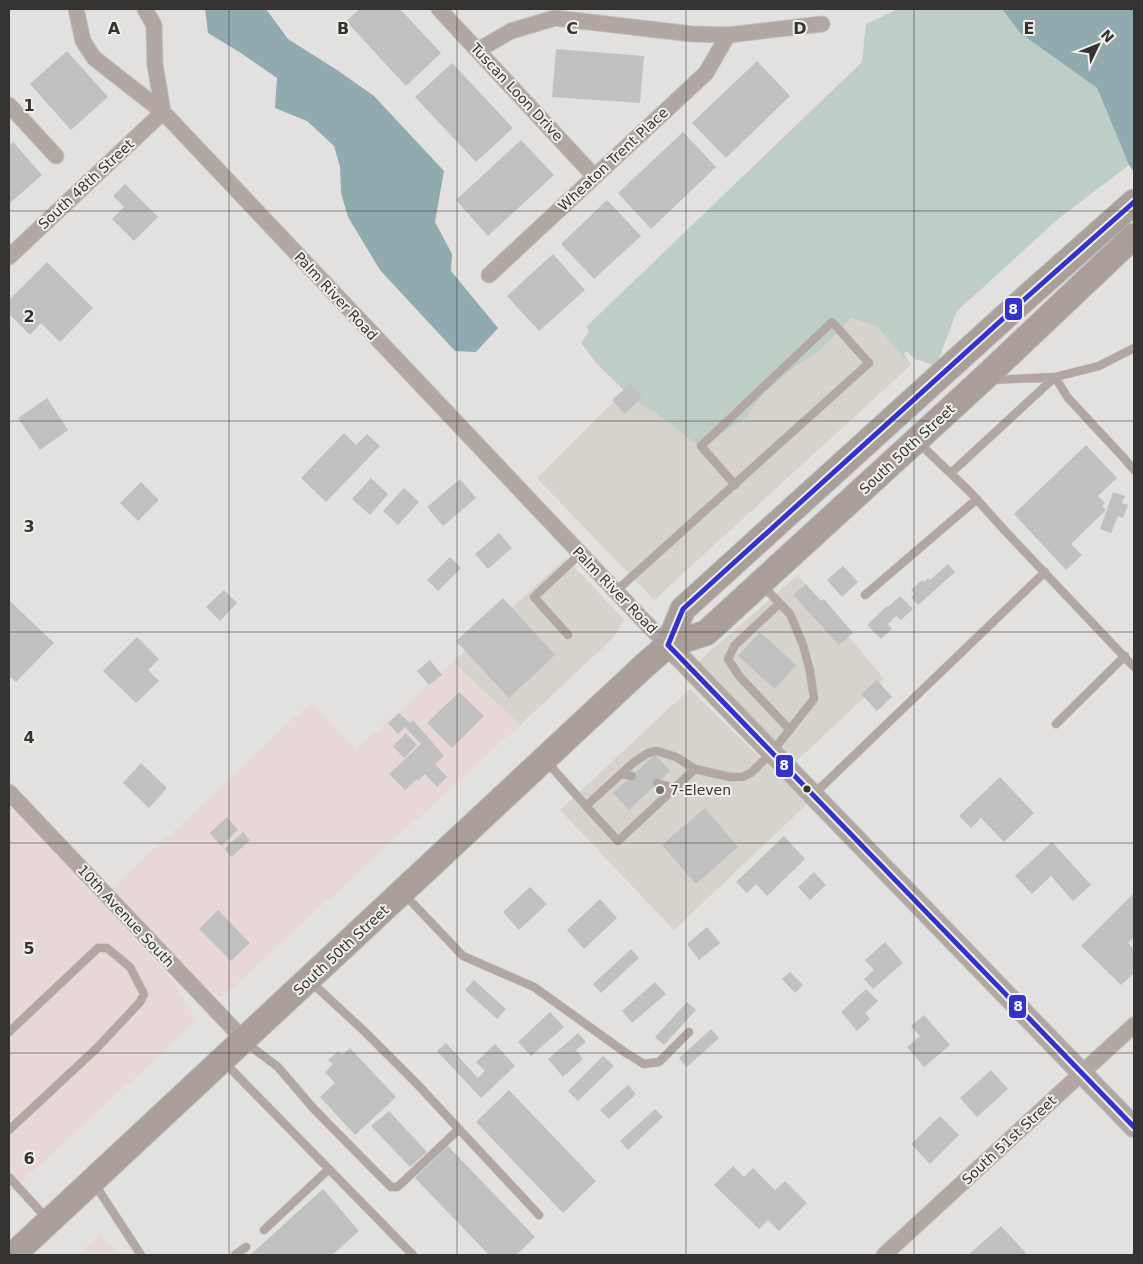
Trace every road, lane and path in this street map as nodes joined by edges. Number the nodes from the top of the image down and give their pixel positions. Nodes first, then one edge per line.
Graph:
1 (76, 9) edge
2 (145, 9) edge
3 (439, 9) edge
4 (822, 24) dead end
5 (728, 35) junction
6 (478, 50) junction
7 (9, 105) edge
8 (163, 112) junction
9 (56, 156) dead end
10 (594, 176) junction
11 (1128, 208) edge
12 (1134, 236) edge
13 (9, 257) edge
14 (490, 275) dead end
15 (1134, 348) edge
16 (1055, 377) junction
17 (982, 380) junction
18 (916, 440) junction
19 (1134, 470) edge
20 (951, 473) junction
21 (735, 485) junction
22 (977, 499) junction
23 (581, 553) junction
24 (1045, 572) junction
25 (760, 584) junction
26 (616, 591) junction
27 (865, 595) dead end
28 (779, 604) junction
29 (568, 635) dead end
30 (668, 645) junction
31 (1125, 656) junction
32 (1134, 667) edge
33 (1056, 724) dead end
34 (790, 730) junction
35 (772, 752) junction
36 (544, 760) junction
37 (695, 769) junction
38 (621, 774) junction
39 (632, 776) dead end
40 (658, 783) dead end
41 (674, 788) junction
42 (9, 792) edge
43 (813, 795) junction
44 (586, 806) junction
45 (403, 892) junction
46 (309, 979) junction
47 (1134, 1025) edge
48 (9, 1032) edge
49 (689, 1032) dead end
50 (244, 1040) junction
51 (222, 1060) junction
52 (1082, 1073) junction
53 (459, 1128) junction
54 (1134, 1128) edge
55 (9, 1130) edge
56 (329, 1170) junction
57 (9, 1177) edge
58 (93, 1181) junction
59 (539, 1215) dead end
60 (49, 1222) junction
61 (264, 1230) dead end
62 (246, 1247) dead end
63 (13, 1255) edge
64 (141, 1255) edge
65 (235, 1255) edge
66 (413, 1255) edge
67 (884, 1255) edge

1 - 8 street, Palm River Road
2 - 8 street
3 - 6 street, Tuscan Loon Drive
4 - 5 street
5 - 6 street
5 - 10 street, Wheaton Trent Place
6 - 10 street, Tuscan Loon Drive
7 - 9 street
8 - 13 street, South 48th Street
8 - 23 street, Palm River Road
10 - 14 street, Wheaton Trent Place
11 - 30 main road, South 50th Street
12 - 17 main road, South 50th Street
15 - 16 lane
16 - 17 lane
16 - 19 lane
16 - 20 lane
17 - 18 main road, South 50th Street
18 - 20 lane
18 - 25 main road, South 50th Street
20 - 22 lane
21 - 21 lane
21 - 26 lane
22 - 24 lane
22 - 27 lane
23 - 26 street, Palm River Road
23 - 29 lane
24 - 31 lane
24 - 43 lane
25 - 28 lane
25 - 30 main road, South 50th Street
26 - 30 street, Palm River Road
28 - 34 lane
28 - 34 lane
30 - 35 street, Palm River Road
30 - 36 main road, South 50th Street
31 - 32 lane
31 - 33 lane
34 - 35 lane
35 - 37 lane
35 - 43 street, Palm River Road
36 - 44 lane
36 - 45 main road, South 50th Street
37 - 38 lane
37 - 41 lane
38 - 39 lane
38 - 44 lane
40 - 41 lane
41 - 44 lane
42 - 50 street, 10th Avenue South
43 - 52 street, Palm River Road
45 - 46 main road, South 50th Street
45 - 49 lane
46 - 50 main road, South 50th Street
46 - 53 lane
47 - 52 street, South 51st Street
48 - 55 lane
50 - 51 main road, South 50th Street
50 - 53 lane
51 - 56 lane
51 - 58 main road, South 50th Street
52 - 54 street, Palm River Road
52 - 67 street, South 51st Street
53 - 59 lane
56 - 61 lane
56 - 66 lane
57 - 60 lane
58 - 60 main road, South 50th Street
58 - 64 lane
60 - 63 main road, South 50th Street
62 - 65 lane

